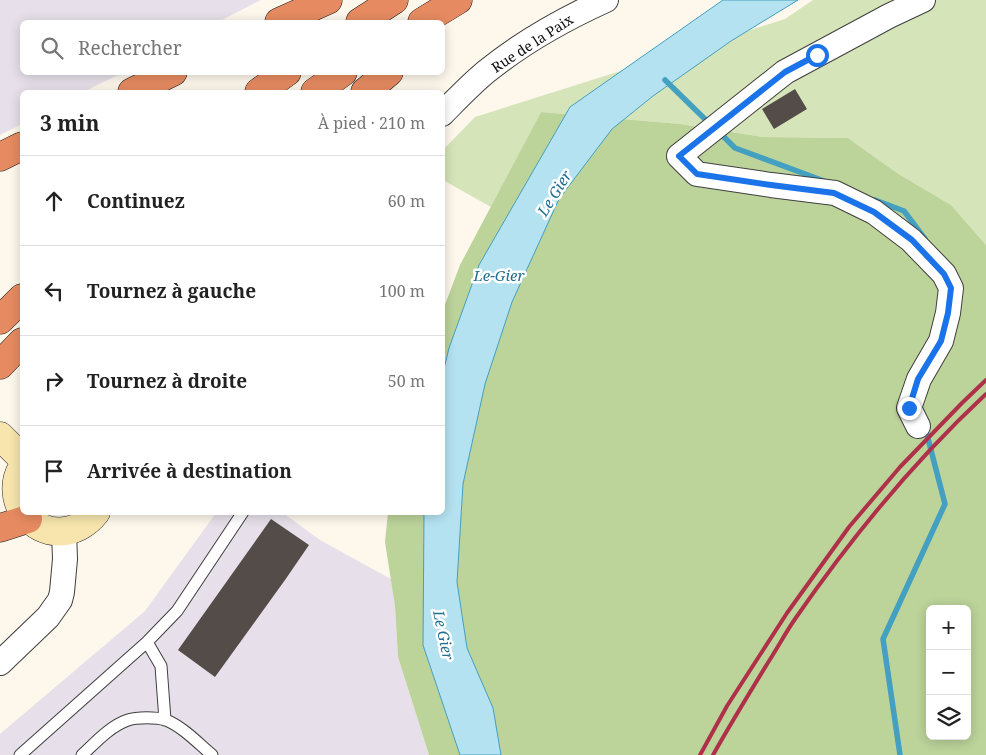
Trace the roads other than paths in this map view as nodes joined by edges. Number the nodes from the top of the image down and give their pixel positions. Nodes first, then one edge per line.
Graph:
1 (328, 0) edge
2 (394, 0) edge
3 (458, 0) edge
4 (606, 0) edge
5 (923, 0) edge
6 (284, 20) edge
7 (363, 20) edge
8 (425, 20) edge
9 (445, 20) edge
10 (167, 75) edge
11 (283, 75) edge
12 (339, 75) edge
13 (385, 75) edge
14 (136, 90) edge
15 (262, 90) edge
16 (319, 90) edge
17 (367, 90) edge
18 (445, 111) edge
19 (20, 147) edge
20 (0, 158) edge
21 (20, 300) edge
22 (0, 320) edge
23 (20, 344) edge
24 (0, 364) edge
25 (918, 426) dead end
26 (20, 472) edge
27 (20, 503) edge
28 (23, 515) edge
29 (26, 515) edge
30 (94, 515) edge
31 (241, 515) edge
32 (0, 528) edge
33 (64, 532) junction
34 (147, 642) junction
35 (0, 663) edge
36 (165, 720) junction
37 (20, 755) edge
38 (82, 755) edge
39 (212, 755) edge

1 - 6 highway
2 - 7 highway
3 - 8 highway
3 - 9 highway
4 - 18 street, Rue de la Paix
5 - 25 street
10 - 14 highway
11 - 15 highway
12 - 16 highway
13 - 17 highway
19 - 20 highway
21 - 22 highway
23 - 24 highway
26 - 27 main road
28 - 32 highway
29 - 33 main road
30 - 33 main road
31 - 34 lane
33 - 35 street
34 - 36 lane
34 - 37 lane
36 - 38 lane
36 - 39 lane

